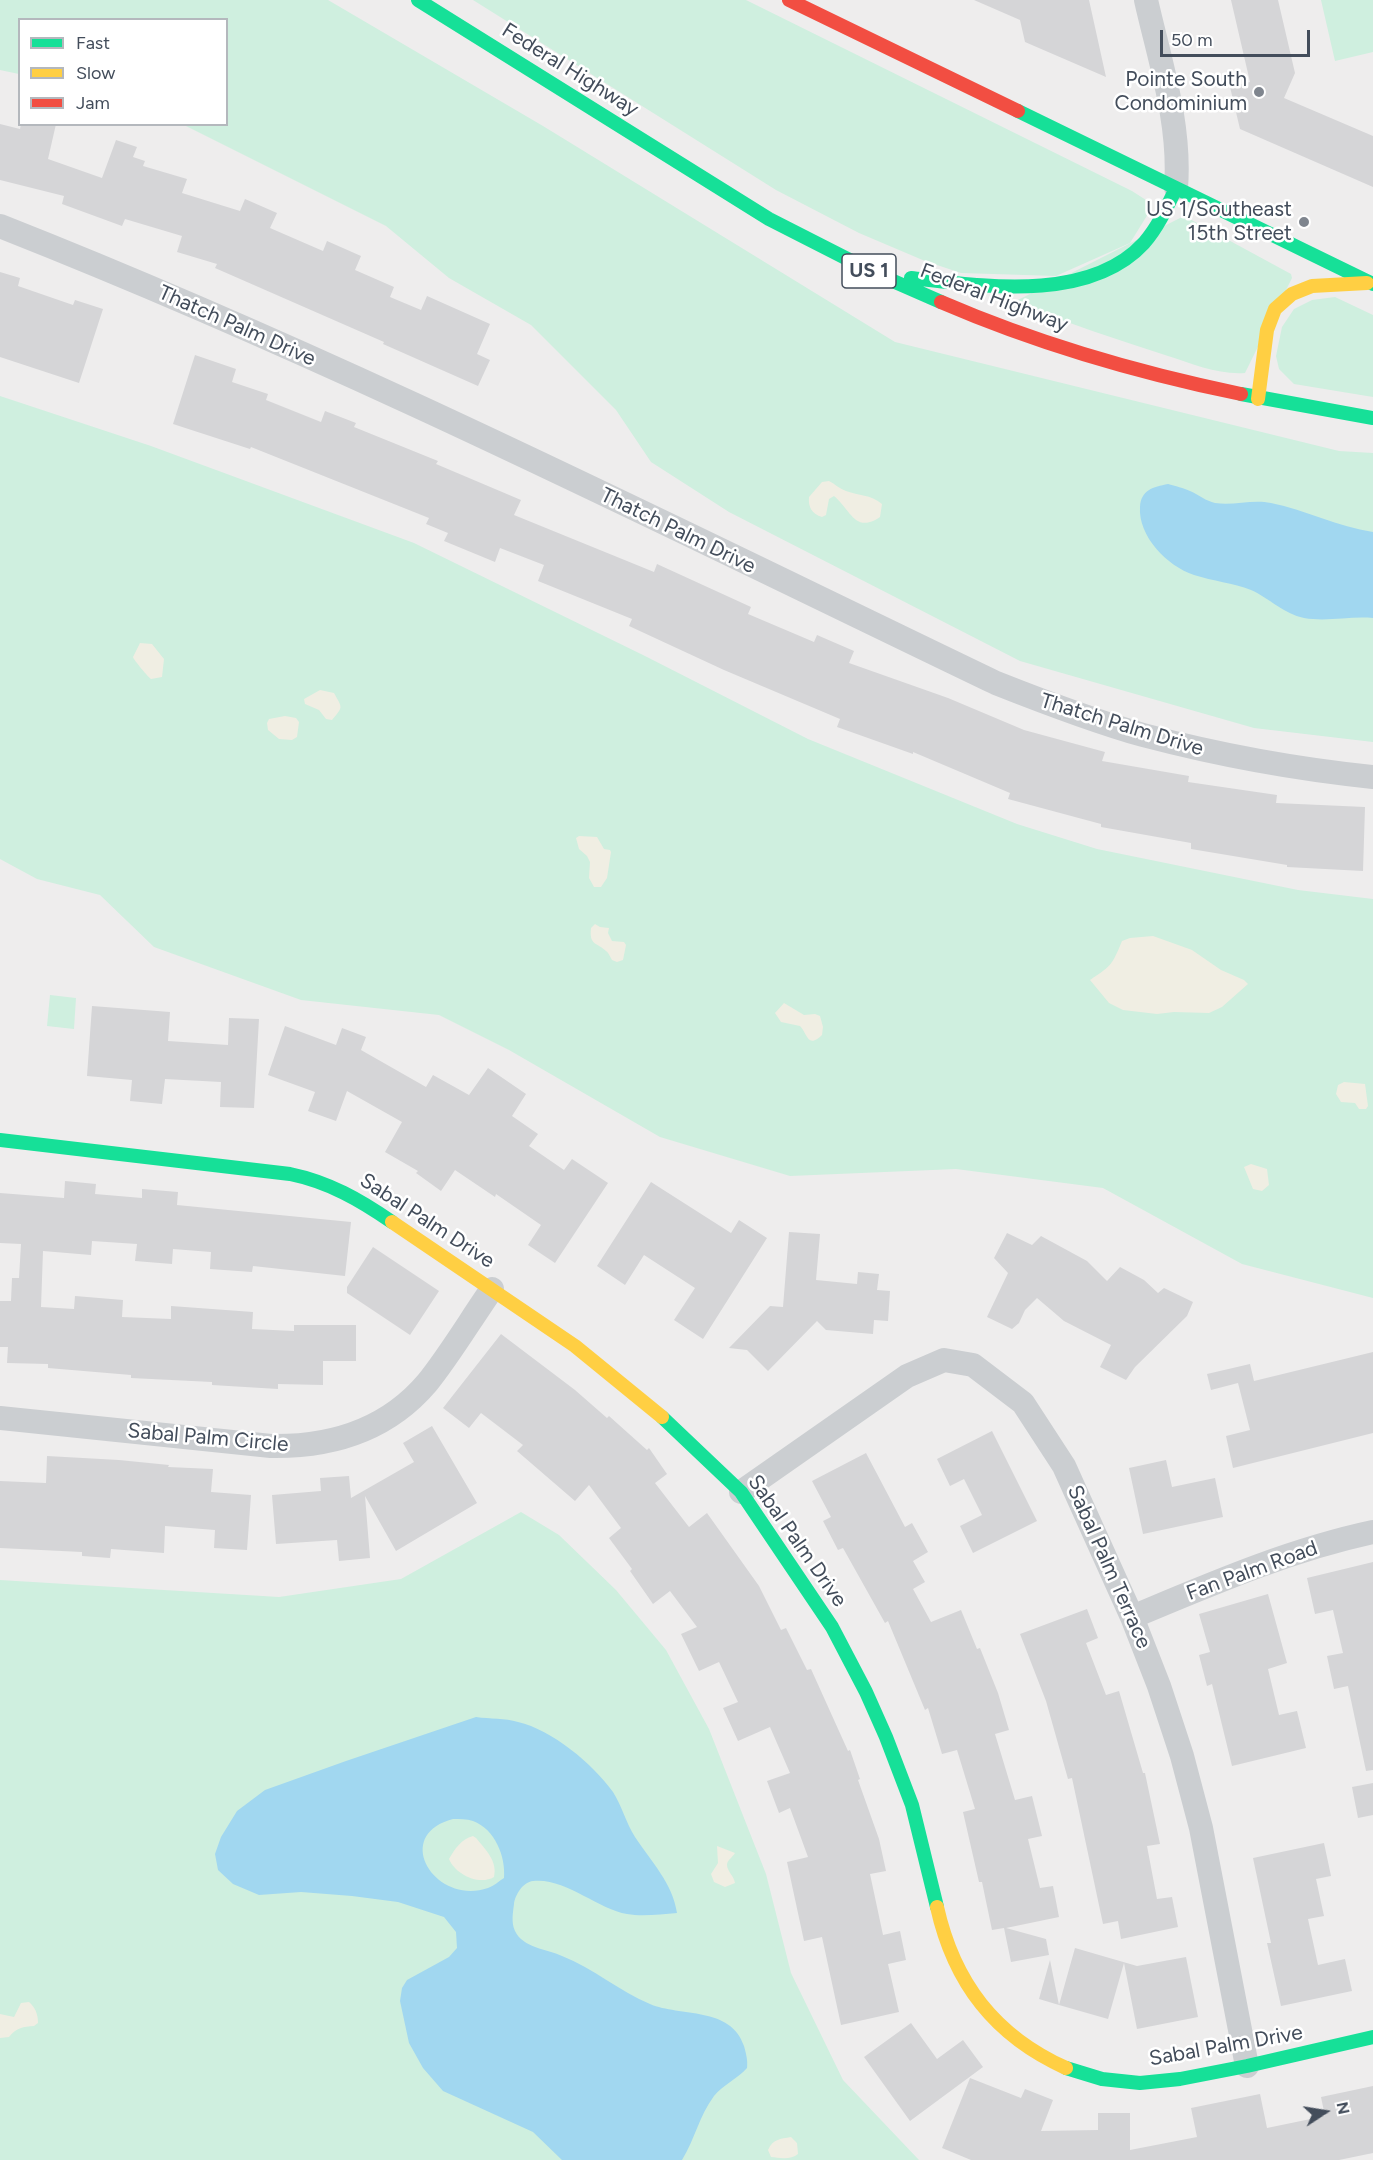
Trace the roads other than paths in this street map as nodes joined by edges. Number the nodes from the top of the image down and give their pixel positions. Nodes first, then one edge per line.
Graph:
1 (418, 0) edge
2 (789, 0) edge
3 (1146, 0) edge
4 (1176, 188) junction
5 (0, 226) edge
6 (876, 274) junction
7 (1371, 283) edge
8 (1258, 399) junction
9 (1373, 418) edge
10 (1373, 777) edge
11 (0, 1140) edge
12 (492, 1289) junction
13 (0, 1418) edge
14 (741, 1492) junction
15 (1373, 1533) edge
16 (1132, 1617) junction
17 (1373, 2037) edge
18 (1247, 2066) junction

1 - 6 main road, Federal Highway / US 1
2 - 4 main road
3 - 4 street
4 - 6 main road
4 - 7 main road
5 - 10 street, Thatch Palm Drive
6 - 8 main road, Federal Highway / US 1
7 - 8 main road
8 - 9 main road, Federal Highway / US 1
11 - 12 main road, Sabal Palm Drive
12 - 13 street, Sabal Palm Circle
12 - 14 main road, Sabal Palm Drive
14 - 16 street, Sabal Palm Terrace
14 - 18 main road, Sabal Palm Drive
15 - 16 street, Fan Palm Road
16 - 18 street, Sabal Palm Terrace
17 - 18 main road, Sabal Palm Drive

